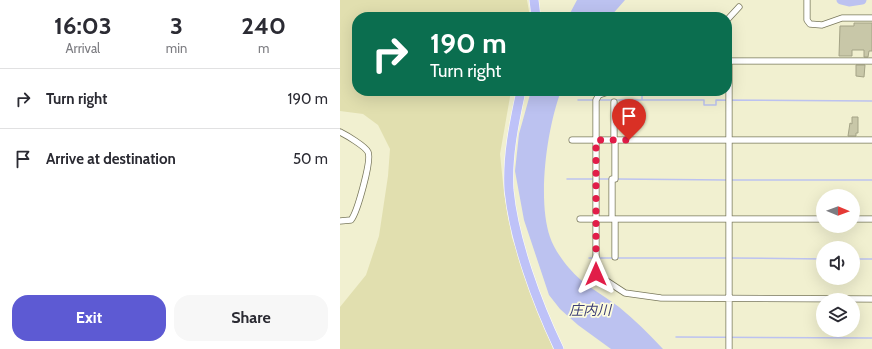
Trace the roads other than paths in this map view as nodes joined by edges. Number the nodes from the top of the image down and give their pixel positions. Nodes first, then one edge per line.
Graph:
1 (534, 0) edge
2 (807, 0) edge
3 (739, 7) dead end
4 (535, 12) edge
5 (732, 15) edge
6 (872, 18) edge
7 (732, 61) edge
8 (872, 61) edge
9 (520, 96) edge
10 (598, 96) edge
11 (728, 96) edge
12 (614, 102) dead end
13 (340, 132) edge
14 (572, 140) dead end
15 (596, 140) junction
16 (614, 140) junction
17 (729, 140) junction
18 (872, 140) edge
19 (580, 218) dead end
20 (596, 219) junction
21 (613, 219) junction
22 (729, 219) junction
23 (816, 219) edge
24 (860, 219) edge
25 (872, 219) edge
26 (340, 221) edge
27 (614, 257) dead end
28 (729, 298) junction
29 (872, 298) edge
30 (559, 349) edge
31 (729, 349) edge

1 - 4 main road
2 - 6 street
3 - 5 street
7 - 8 street
9 - 30 main road
10 - 15 street
11 - 17 street
12 - 16 street
13 - 26 street
14 - 15 street
15 - 16 street
15 - 20 street
16 - 17 street
16 - 21 street
17 - 18 street
17 - 22 street
19 - 20 street
20 - 21 street
20 - 28 street
21 - 22 street
21 - 27 street
22 - 23 street
22 - 28 street
24 - 25 street
28 - 29 street
28 - 31 street

